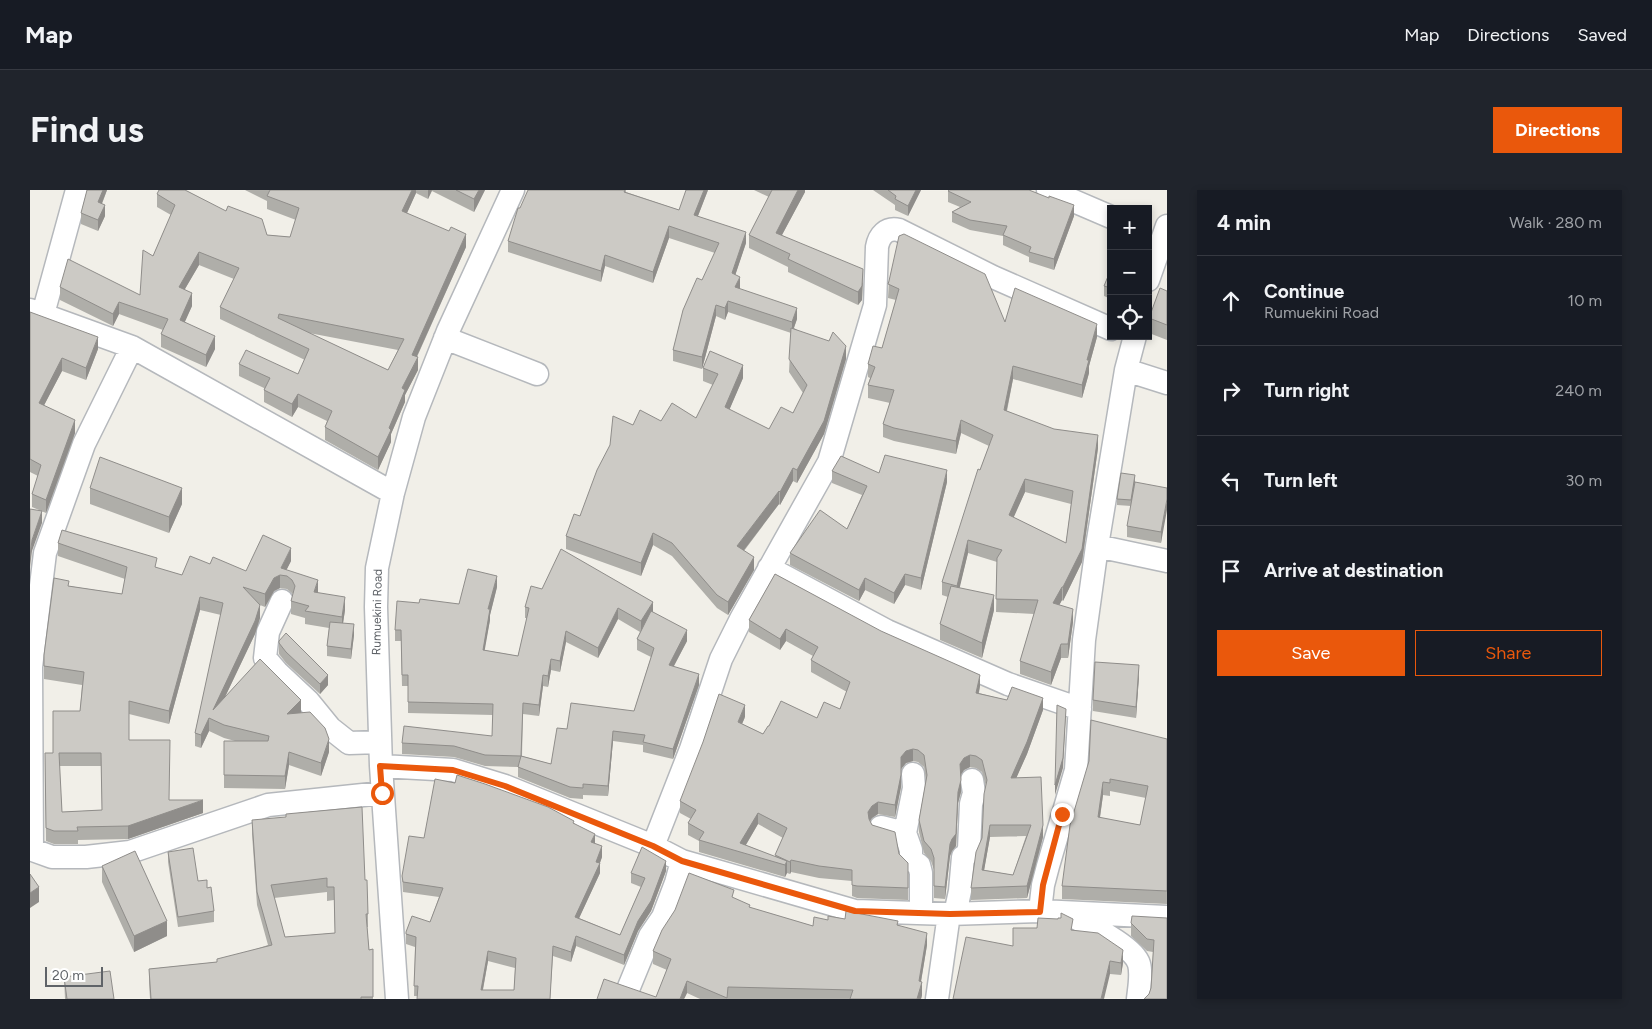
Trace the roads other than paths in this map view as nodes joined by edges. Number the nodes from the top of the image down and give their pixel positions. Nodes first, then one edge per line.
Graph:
1 (77, 190) edge
2 (513, 190) edge
3 (1048, 190) edge
4 (1107, 215) edge
5 (1159, 233) edge
6 (1152, 263) edge
7 (36, 312) edge
8 (1107, 327) edge
9 (445, 338) junction
10 (1131, 340) edge
11 (132, 346) junction
12 (1126, 370) junction
13 (538, 374) dead end
14 (1167, 383) edge
15 (393, 493) junction
16 (1097, 546) junction
17 (1167, 561) edge
18 (769, 568) junction
19 (282, 601) dead end
20 (1080, 709) junction
21 (380, 742) junction
22 (380, 766) junction
23 (913, 774) dead end
24 (972, 780) dead end
25 (382, 793) junction
26 (881, 827) edge
27 (905, 833) junction
28 (653, 846) junction
29 (31, 849) edge
30 (682, 861) junction
31 (1040, 912) junction
32 (1064, 912) junction
33 (921, 913) junction
34 (952, 914) junction
35 (1167, 917) edge
36 (630, 987) edge
37 (397, 999) edge
38 (937, 999) edge
39 (1138, 999) edge

1 - 7 street
2 - 9 street, Rumuekini Road
3 - 4 street
5 - 6 street
7 - 11 street
8 - 18 street
9 - 13 street
9 - 15 street, Rumuekini Road
10 - 12 street
11 - 15 street
11 - 29 street
12 - 14 street
12 - 16 street
15 - 21 street, Rumuekini Road
16 - 17 street
16 - 20 street
18 - 20 street
18 - 28 street
19 - 21 street
20 - 31 street
21 - 22 street, Rumuekini Road
22 - 25 street, Rumuekini Road
22 - 28 street
23 - 27 street
24 - 34 street
25 - 29 street
25 - 37 street, Rumuekini Road
26 - 27 street
27 - 33 street
28 - 30 street
30 - 33 street
30 - 36 street
31 - 32 street
31 - 34 street
32 - 35 street
32 - 39 street
33 - 34 street
34 - 38 street

